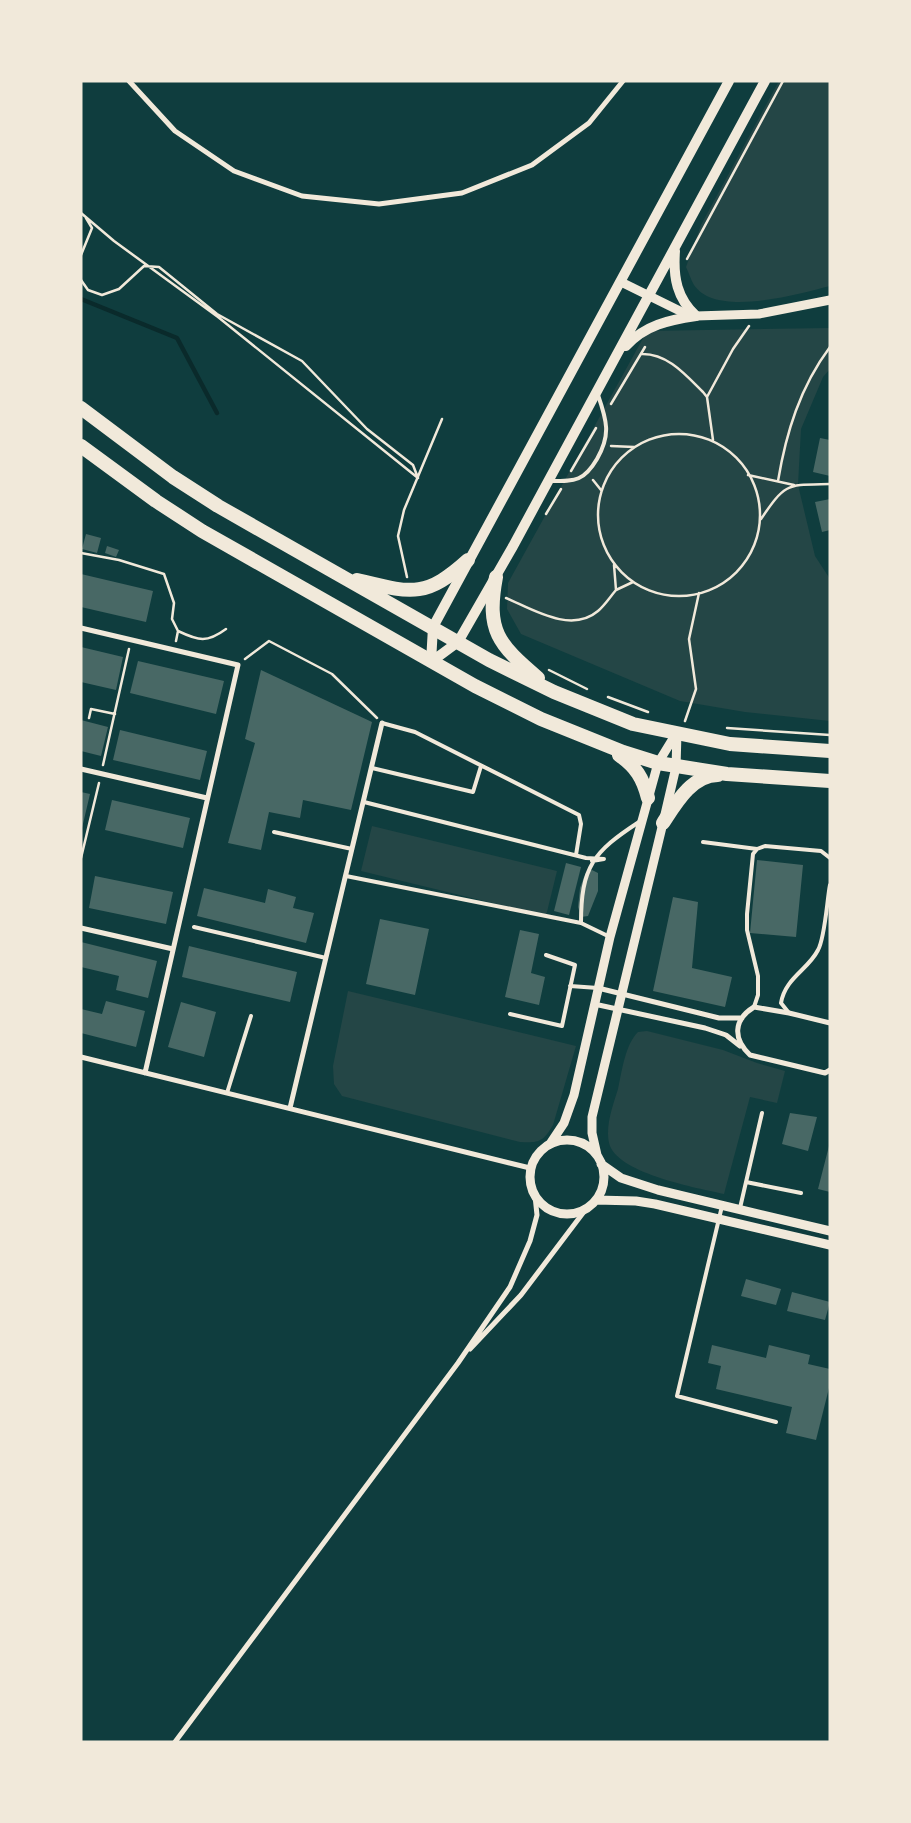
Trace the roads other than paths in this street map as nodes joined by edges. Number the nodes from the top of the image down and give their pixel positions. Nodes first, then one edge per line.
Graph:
1 (129, 81) edge
2 (623, 81) edge
3 (729, 81) edge
4 (765, 81) edge
5 (675, 247) junction
6 (621, 282) junction
7 (648, 297) junction
8 (830, 300) edge
9 (696, 316) junction
10 (616, 356) junction
11 (596, 393) junction
12 (81, 408) edge
13 (81, 446) edge
14 (549, 481) junction
15 (468, 560) junction
16 (340, 575) junction
17 (496, 577) junction
18 (433, 627) junction
19 (81, 628) edge
20 (458, 642) junction
21 (432, 662) junction
22 (554, 692) junction
23 (382, 723) joint
24 (680, 725) junction
25 (604, 745) junction
26 (830, 751) edge
27 (658, 763) junction
28 (481, 766) junction
29 (676, 767) junction
30 (372, 768) junction
31 (81, 769) edge
32 (744, 775) junction
33 (830, 781) edge
34 (207, 798) junction
35 (648, 798) junction
36 (364, 802) junction
37 (641, 821) junction
38 (663, 823) junction
39 (274, 832) dead end
40 (703, 842) dead end
41 (757, 848) junction
42 (352, 850) junction
43 (576, 855) junction
44 (830, 858) edge
45 (592, 860) junction
46 (346, 876) junction
47 (830, 885) edge
48 (580, 923) junction
49 (194, 927) dead end
50 (81, 928) edge
51 (610, 937) junction
52 (173, 949) junction
53 (546, 955) dead end
54 (326, 958) junction
55 (570, 986) junction
56 (598, 988) junction
57 (622, 994) junction
58 (594, 1004) junction
59 (754, 1007) junction
60 (618, 1011) junction
61 (789, 1013) junction
62 (510, 1014) dead end
63 (251, 1016) dead end
64 (742, 1018) junction
65 (830, 1023) edge
66 (741, 1047) junction
67 (81, 1057) edge
68 (830, 1070) edge
69 (144, 1072) junction
70 (227, 1093) junction
71 (290, 1108) junction
72 (762, 1113) dead end
73 (550, 1144) junction
74 (597, 1155) junction
75 (602, 1164) junction
76 (530, 1168) junction
77 (746, 1182) junction
78 (801, 1193) dead end
79 (535, 1196) junction
80 (596, 1200) junction
81 (722, 1205) junction
82 (586, 1209) junction
83 (740, 1210) junction
84 (719, 1218) junction
85 (830, 1231) edge
86 (830, 1245) edge
87 (458, 1362) junction
88 (776, 1422) dead end
89 (175, 1742) edge

1 - 2 street
3 - 6 main road
4 - 5 main road
5 - 7 main road
5 - 9 main road
6 - 7 street
6 - 15 main road
7 - 9 street
7 - 10 main road
8 - 9 street
9 - 10 main road
10 - 11 main road
11 - 14 main road
11 - 14 lane
12 - 16 highway
13 - 21 highway
14 - 17 main road
15 - 16 highway
15 - 18 main road
16 - 18 highway
17 - 20 main road
17 - 22 highway
18 - 20 highway
18 - 21 main road
19 - 34 street
20 - 21 main road
20 - 22 highway
21 - 25 highway
22 - 24 highway
23 - 28 lane
23 - 30 street
24 - 26 highway
24 - 27 street
24 - 29 street
25 - 27 highway
25 - 35 highway
27 - 29 highway
27 - 35 street
28 - 30 lane
28 - 43 lane
29 - 32 highway
29 - 38 street
30 - 36 street
31 - 34 street
32 - 33 highway
32 - 38 highway
34 - 52 street
35 - 37 street
36 - 42 street
36 - 43 lane
37 - 45 lane
37 - 51 street
38 - 57 street
39 - 42 lane
40 - 41 lane
41 - 44 lane
41 - 59 lane
42 - 46 street
43 - 45 lane
45 - 48 lane
46 - 48 lane
46 - 54 street
47 - 61 lane
48 - 51 lane
49 - 54 lane
50 - 52 street
51 - 56 street
52 - 69 street
53 - 55 lane
54 - 71 street
55 - 56 lane
55 - 62 lane
56 - 57 street
56 - 58 street
57 - 60 street
57 - 64 street
58 - 60 street
58 - 73 street
59 - 61 street
59 - 64 street
60 - 66 street
60 - 74 street
61 - 65 street
63 - 70 lane
64 - 66 street
66 - 68 street
67 - 69 street
69 - 70 street
70 - 71 street
71 - 76 street
72 - 77 lane
73 - 74 street
73 - 76 street
74 - 75 street
75 - 80 street
75 - 81 street
76 - 79 street
77 - 78 lane
77 - 83 lane
79 - 82 street
79 - 87 street
80 - 82 street
80 - 84 street
81 - 83 street
81 - 84 lane
82 - 87 street
83 - 85 street
84 - 86 street
84 - 88 lane
87 - 89 street

